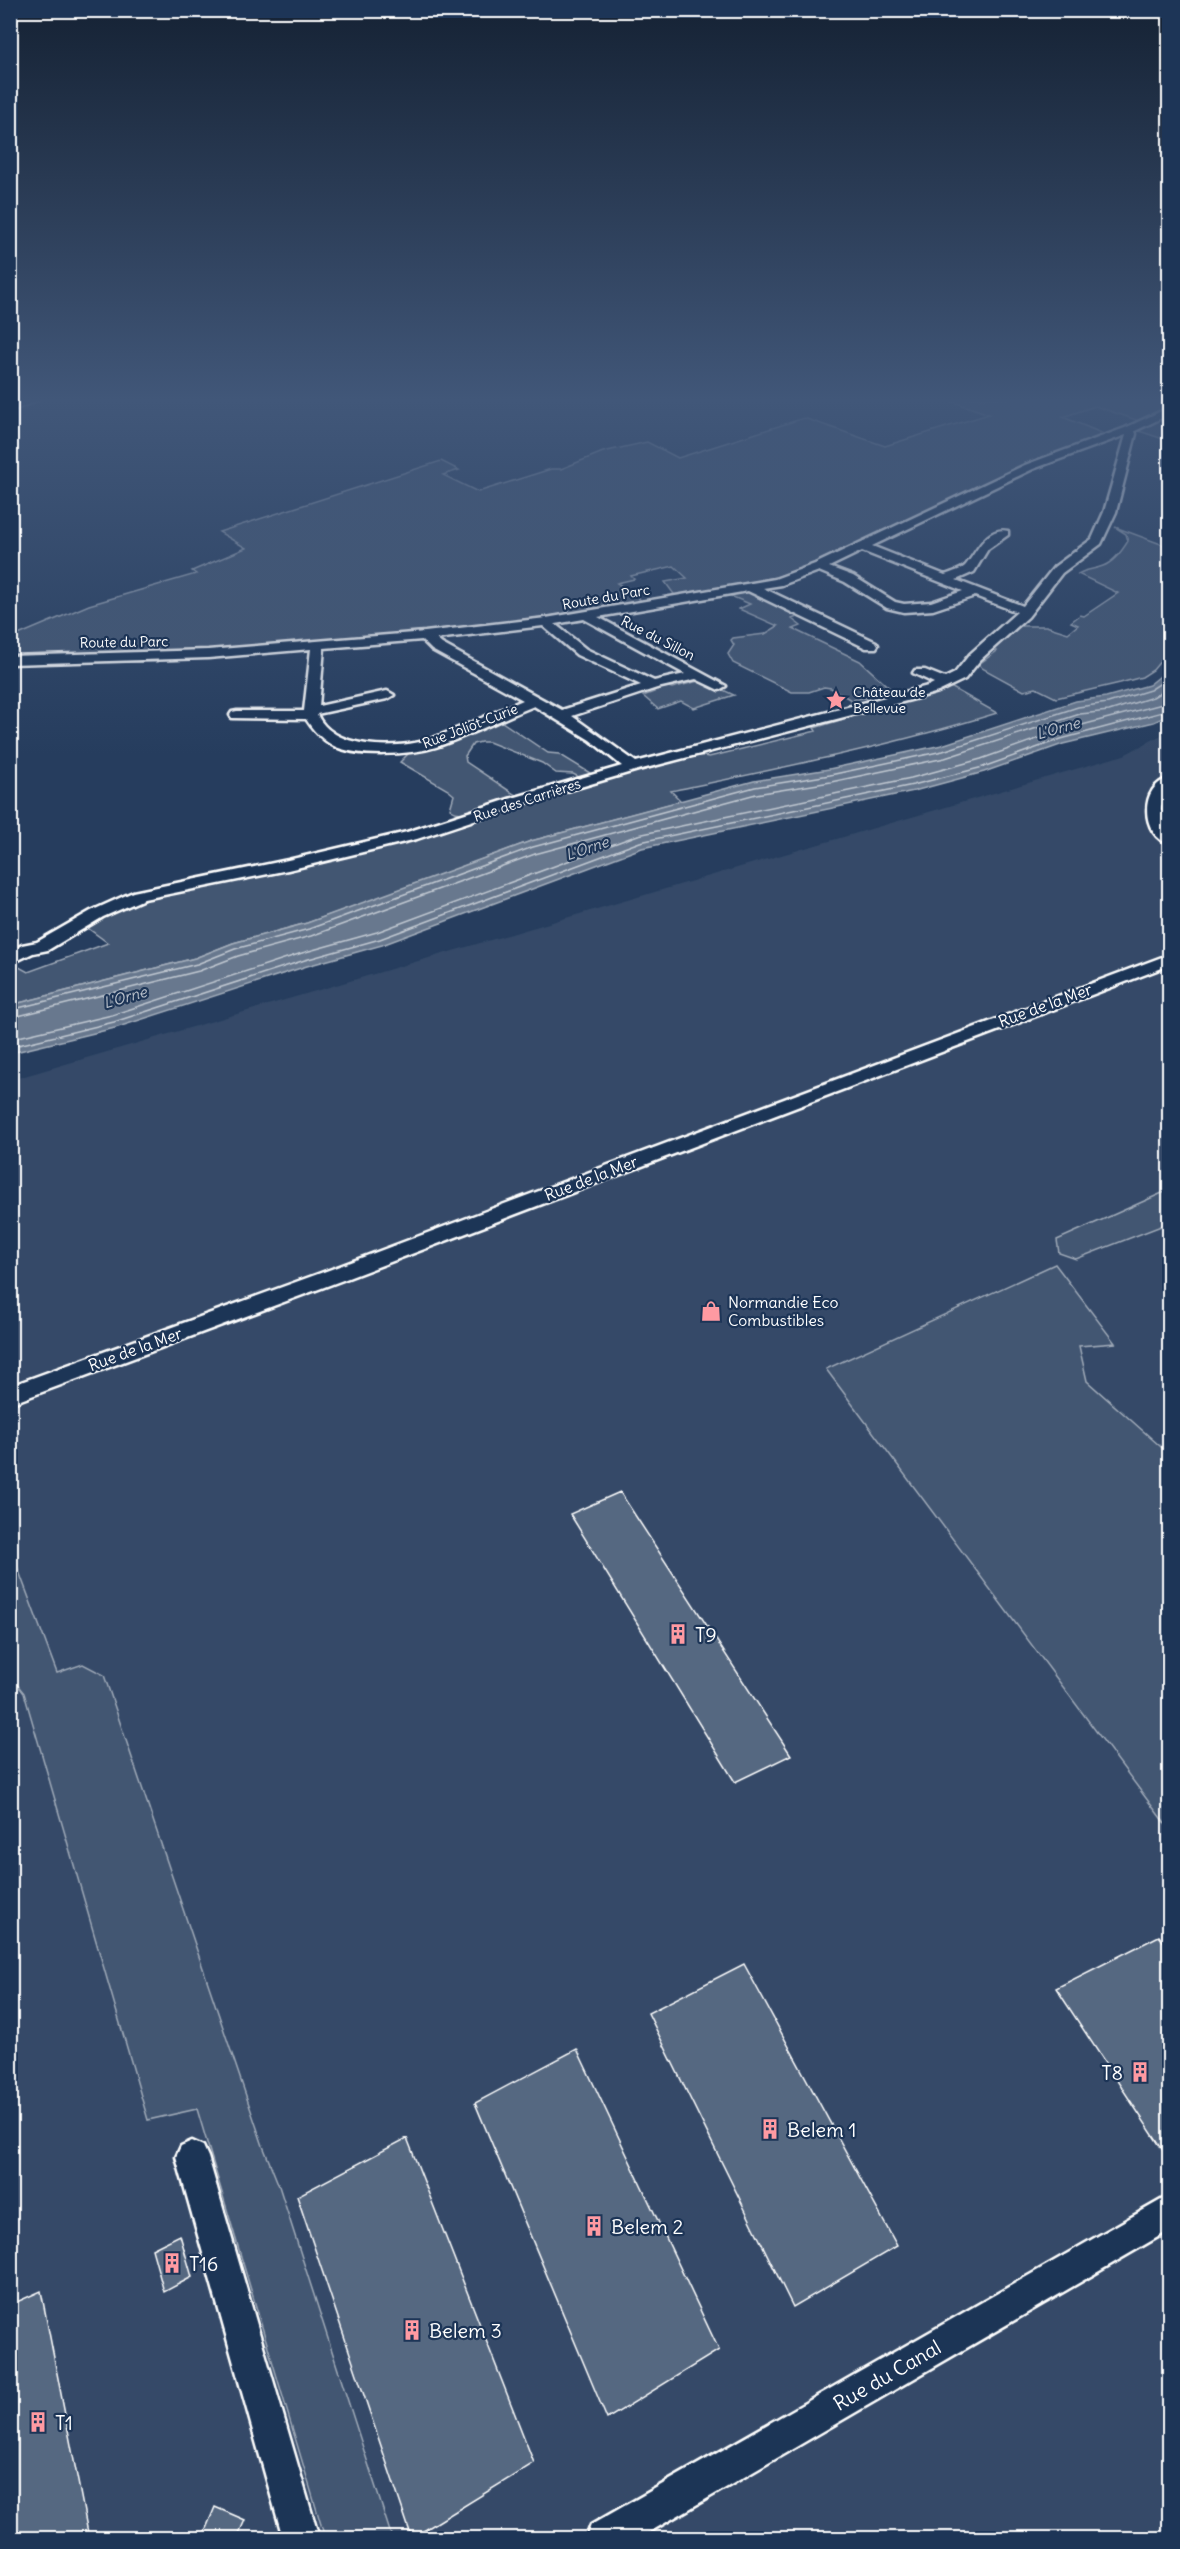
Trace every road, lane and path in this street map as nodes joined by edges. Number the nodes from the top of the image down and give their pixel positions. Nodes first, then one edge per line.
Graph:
1 (922, 517) edge
2 (1106, 517) edge
3 (1004, 533) dead end
4 (860, 546) junction
5 (819, 567) junction
6 (945, 580) junction
7 (750, 587) junction
8 (973, 592) junction
9 (1025, 611) junction
10 (585, 615) junction
11 (546, 622) junction
12 (425, 636) junction
13 (871, 645) dead end
14 (318, 646) junction
15 (10, 660) edge
16 (920, 673) dead end
17 (698, 675) junction
18 (946, 683) junction
19 (653, 685) junction
20 (719, 686) dead end
21 (387, 695) dead end
22 (535, 700) junction
23 (311, 712) junction
24 (237, 715) dead end
25 (561, 715) junction
26 (633, 768) junction
27 (1170, 782) edge
28 (1170, 839) edge
29 (10, 959) edge
30 (1170, 959) edge
31 (10, 1395) edge
32 (192, 2157) dead end
33 (1170, 2211) edge
34 (301, 2538) edge
35 (604, 2538) edge

1 - 4 street, Route du Parc
2 - 9 street, Rue des Carrières
3 - 6 street
4 - 5 street, Route du Parc
4 - 6 street
5 - 7 street, Route du Parc
5 - 8 street
6 - 8 street
7 - 10 street, Route du Parc
7 - 13 street
8 - 9 street
9 - 18 street, Rue des Carrières
10 - 11 street, Route du Parc
10 - 17 street, Rue du Sillon
11 - 12 street, Route du Parc
11 - 19 street
12 - 14 street, Route du Parc
12 - 22 street
14 - 15 street, Route du Parc
14 - 23 street
16 - 18 street
17 - 19 street
17 - 20 street, Rue du Sillon
18 - 26 street, Rue des Carrières
19 - 25 street
21 - 23 street
22 - 23 street, Rue Joliot-Curie
22 - 25 street
23 - 24 street
25 - 26 street
26 - 29 street, Rue des Carrières
27 - 28 street
30 - 31 street, Rue de la Mer
32 - 34 street
33 - 35 street, Rue du Canal

